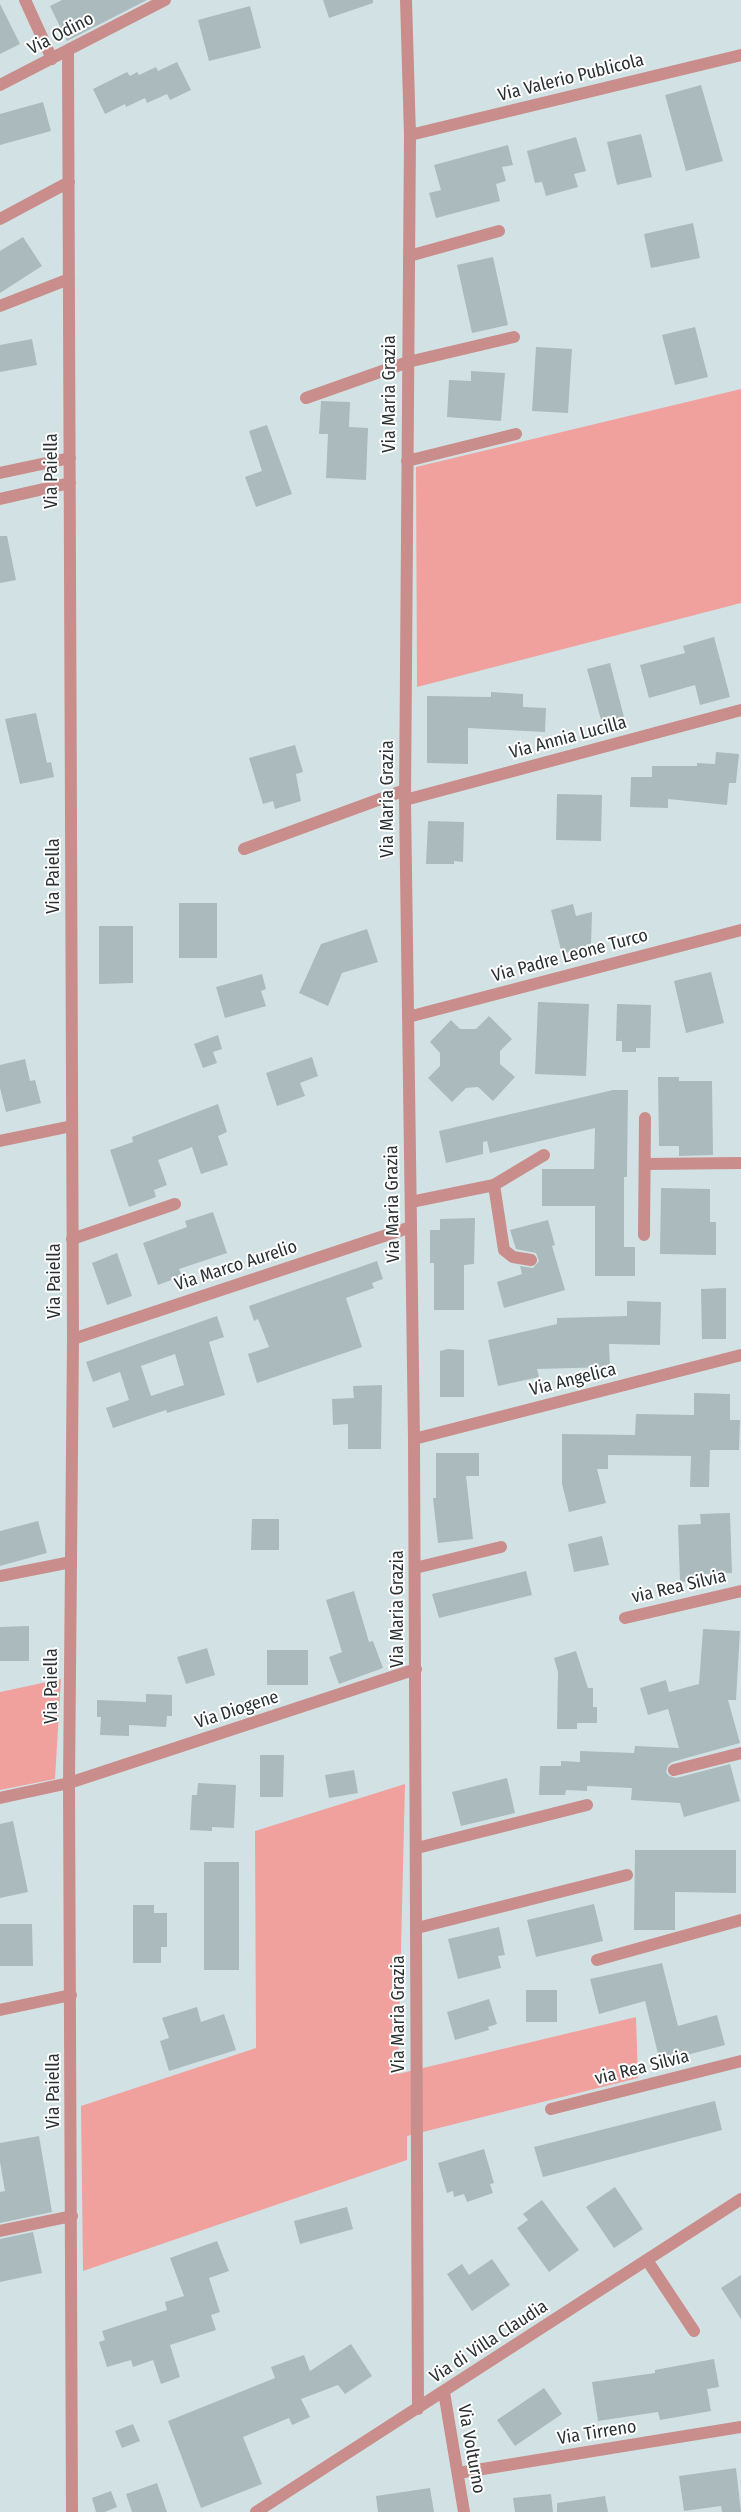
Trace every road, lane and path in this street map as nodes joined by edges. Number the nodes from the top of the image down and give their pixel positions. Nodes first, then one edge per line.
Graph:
1 (25, 0) edge
2 (164, 0) edge
3 (406, 0) edge
4 (68, 51) junction
5 (741, 55) edge
6 (52, 59) junction
7 (0, 85) edge
8 (410, 135) junction
9 (69, 182) junction
10 (0, 219) edge
11 (499, 231) dead end
12 (409, 256) junction
13 (69, 278) junction
14 (0, 306) edge
15 (514, 337) dead end
16 (408, 362) junction
17 (306, 398) dead end
18 (516, 434) dead end
19 (70, 458) junction
20 (408, 461) junction
21 (0, 473) edge
22 (70, 483) junction
23 (0, 498) edge
24 (741, 710) edge
25 (405, 795) junction
26 (244, 849) dead end
27 (741, 930) edge
28 (408, 1017) junction
29 (645, 1118) dead end
30 (72, 1126) junction
31 (0, 1141) edge
32 (544, 1155) dead end
33 (741, 1163) edge
34 (645, 1164) junction
35 (494, 1186) junction
36 (411, 1202) junction
37 (176, 1204) dead end
38 (411, 1227) junction
39 (644, 1235) dead end
40 (72, 1239) junction
41 (531, 1260) dead end
42 (73, 1339) junction
43 (741, 1355) edge
44 (414, 1439) junction
45 (501, 1547) dead end
46 (71, 1562) junction
47 (415, 1568) junction
48 (0, 1576) edge
49 (741, 1591) edge
50 (625, 1618) dead end
51 (416, 1669) junction
52 (741, 1753) edge
53 (674, 1770) dead end
54 (69, 1783) junction
55 (0, 1798) edge
56 (587, 1805) dead end
57 (416, 1848) junction
58 (627, 1875) dead end
59 (741, 1920) edge
60 (417, 1928) junction
61 (597, 1960) dead end
62 (71, 1995) junction
63 (0, 2010) edge
64 (741, 2061) edge
65 (551, 2109) dead end
66 (741, 2200) edge
67 (72, 2216) junction
68 (0, 2231) edge
69 (647, 2260) junction
70 (694, 2331) dead end
71 (444, 2392) junction
72 (418, 2408) junction
73 (741, 2427) edge
74 (458, 2473) junction
75 (72, 2512) edge
76 (256, 2512) edge
77 (464, 2512) edge

1 - 6 street
2 - 4 street, Via Odino
3 - 8 street, Via Maria Grazia
4 - 6 street, Via Odino
4 - 9 street, Via Paiella
5 - 8 street, Via Valerio Publicola
6 - 7 street, Via Odino
8 - 12 street, Via Maria Grazia
9 - 10 street
9 - 13 street, Via Paiella
11 - 12 street
12 - 16 street, Via Maria Grazia
13 - 14 street
13 - 19 street, Via Paiella
15 - 16 street
16 - 17 street
16 - 20 street, Via Maria Grazia
18 - 20 street
19 - 21 street
19 - 22 street, Via Paiella
20 - 25 street, Via Maria Grazia
22 - 23 street
22 - 30 street, Via Paiella
24 - 25 street, Via Annia Lucilla
25 - 26 street, Via Annia Lucilla
25 - 28 street, Via Maria Grazia
27 - 28 street, Via Padre Leone Turco
28 - 36 street, Via Maria Grazia
29 - 34 street
30 - 31 street
30 - 40 street, Via Paiella
32 - 35 street
33 - 34 street
34 - 39 street
35 - 36 street
35 - 41 street
36 - 38 street, Via Maria Grazia
37 - 40 street
38 - 42 street, Via Marco Aurelio
38 - 44 street, Via Maria Grazia
40 - 42 street, Via Paiella
42 - 46 street, Via Paiella
43 - 44 street, Via Angelica
44 - 47 street, Via Maria Grazia
45 - 47 street
46 - 48 street
46 - 54 street, Via Paiella
47 - 51 street, Via Maria Grazia
49 - 50 street, via Rea Silvia
51 - 54 street, Via Diogene
51 - 57 street, Via Maria Grazia
52 - 53 street
54 - 55 street, Via Diogene
54 - 62 street, Via Paiella
56 - 57 street
57 - 60 street, Via Maria Grazia
58 - 60 street
59 - 61 street
60 - 72 street, Via Maria Grazia
62 - 63 street
62 - 67 street, Via Paiella
64 - 65 street, via Rea Silvia
66 - 69 street, Via di Villa Claudia
67 - 68 street
67 - 75 street, Via Paiella
69 - 70 street
69 - 71 street, Via di Villa Claudia
71 - 72 street, Via di Villa Claudia
71 - 74 street, Via Volturno
72 - 76 street, Via di Villa Claudia
73 - 74 street, Via Tirreno
74 - 77 street, Via Volturno

